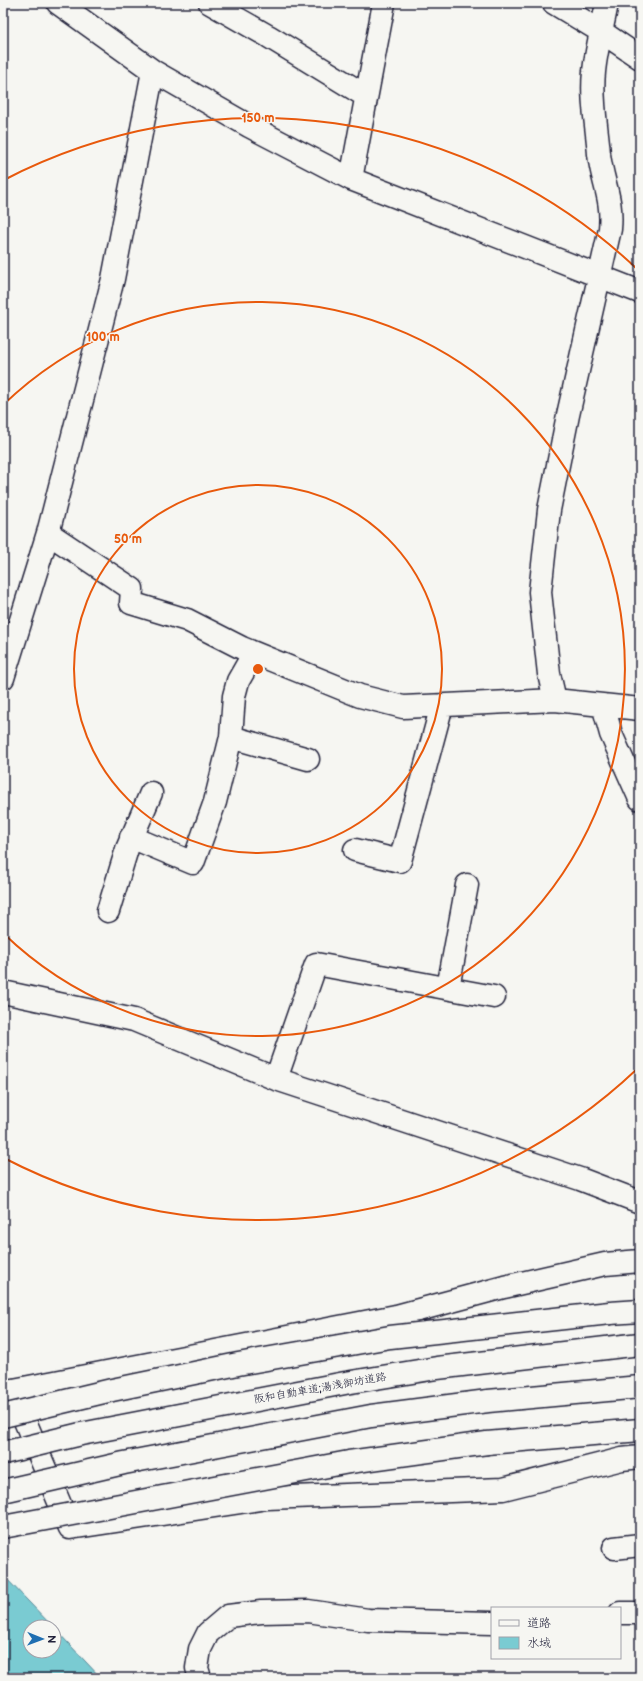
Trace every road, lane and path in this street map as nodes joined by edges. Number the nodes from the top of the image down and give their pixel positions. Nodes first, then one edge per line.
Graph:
1 (58, 3) edge
2 (210, 3) edge
3 (384, 3) edge
4 (554, 3) edge
5 (607, 3) edge
6 (602, 32) junction
7 (640, 58) edge
8 (153, 71) junction
9 (366, 96) junction
10 (351, 179) junction
11 (599, 277) junction
12 (640, 292) edge
13 (48, 533) junction
14 (254, 653) junction
15 (3, 678) edge
16 (555, 700) junction
17 (442, 705) junction
18 (603, 705) junction
19 (640, 709) edge
20 (231, 737) junction
21 (308, 759) dead end
22 (151, 793) dead end
23 (640, 799) edge
24 (131, 837) junction
25 (355, 850) dead end
26 (468, 886) dead end
27 (108, 911) dead end
28 (448, 988) junction
29 (3, 992) edge
30 (494, 996) dead end
31 (276, 1079) junction
32 (640, 1202) edge
33 (640, 1261) edge
34 (640, 1311) edge
35 (640, 1344) edge
36 (640, 1388) edge
37 (8, 1391) edge
38 (3, 1416) edge
39 (640, 1430) edge
40 (3, 1453) edge
41 (640, 1457) edge
42 (3, 1491) edge
43 (3, 1527) edge
44 (640, 1545) edge
45 (614, 1548) dead end
46 (621, 1612) edge
47 (640, 1613) edge
48 (491, 1623) edge
49 (200, 1678) edge

1 - 8 main road
2 - 9 main road
3 - 9 main road
4 - 6 main road
5 - 6 main road
6 - 7 main road
6 - 11 main road
8 - 10 main road
8 - 13 main road
9 - 10 main road
10 - 11 main road
11 - 12 main road
11 - 16 main road
13 - 14 main road
13 - 15 main road
14 - 17 main road
14 - 20 main road
16 - 17 main road
16 - 18 main road
17 - 25 main road
18 - 19 main road
18 - 23 main road
20 - 21 main road
20 - 24 main road
22 - 24 main road
24 - 27 main road
26 - 28 main road
28 - 30 main road
28 - 31 main road
29 - 31 main road
31 - 32 main road
33 - 37 main road
34 - 38 main road, bridge
35 - 40 main road, 阪和自動車道;湯浅御坊道路, bridge
36 - 42 main road, bridge
37 - 41 main road
39 - 43 main road, bridge
44 - 45 main road
46 - 47 main road
48 - 49 main road

